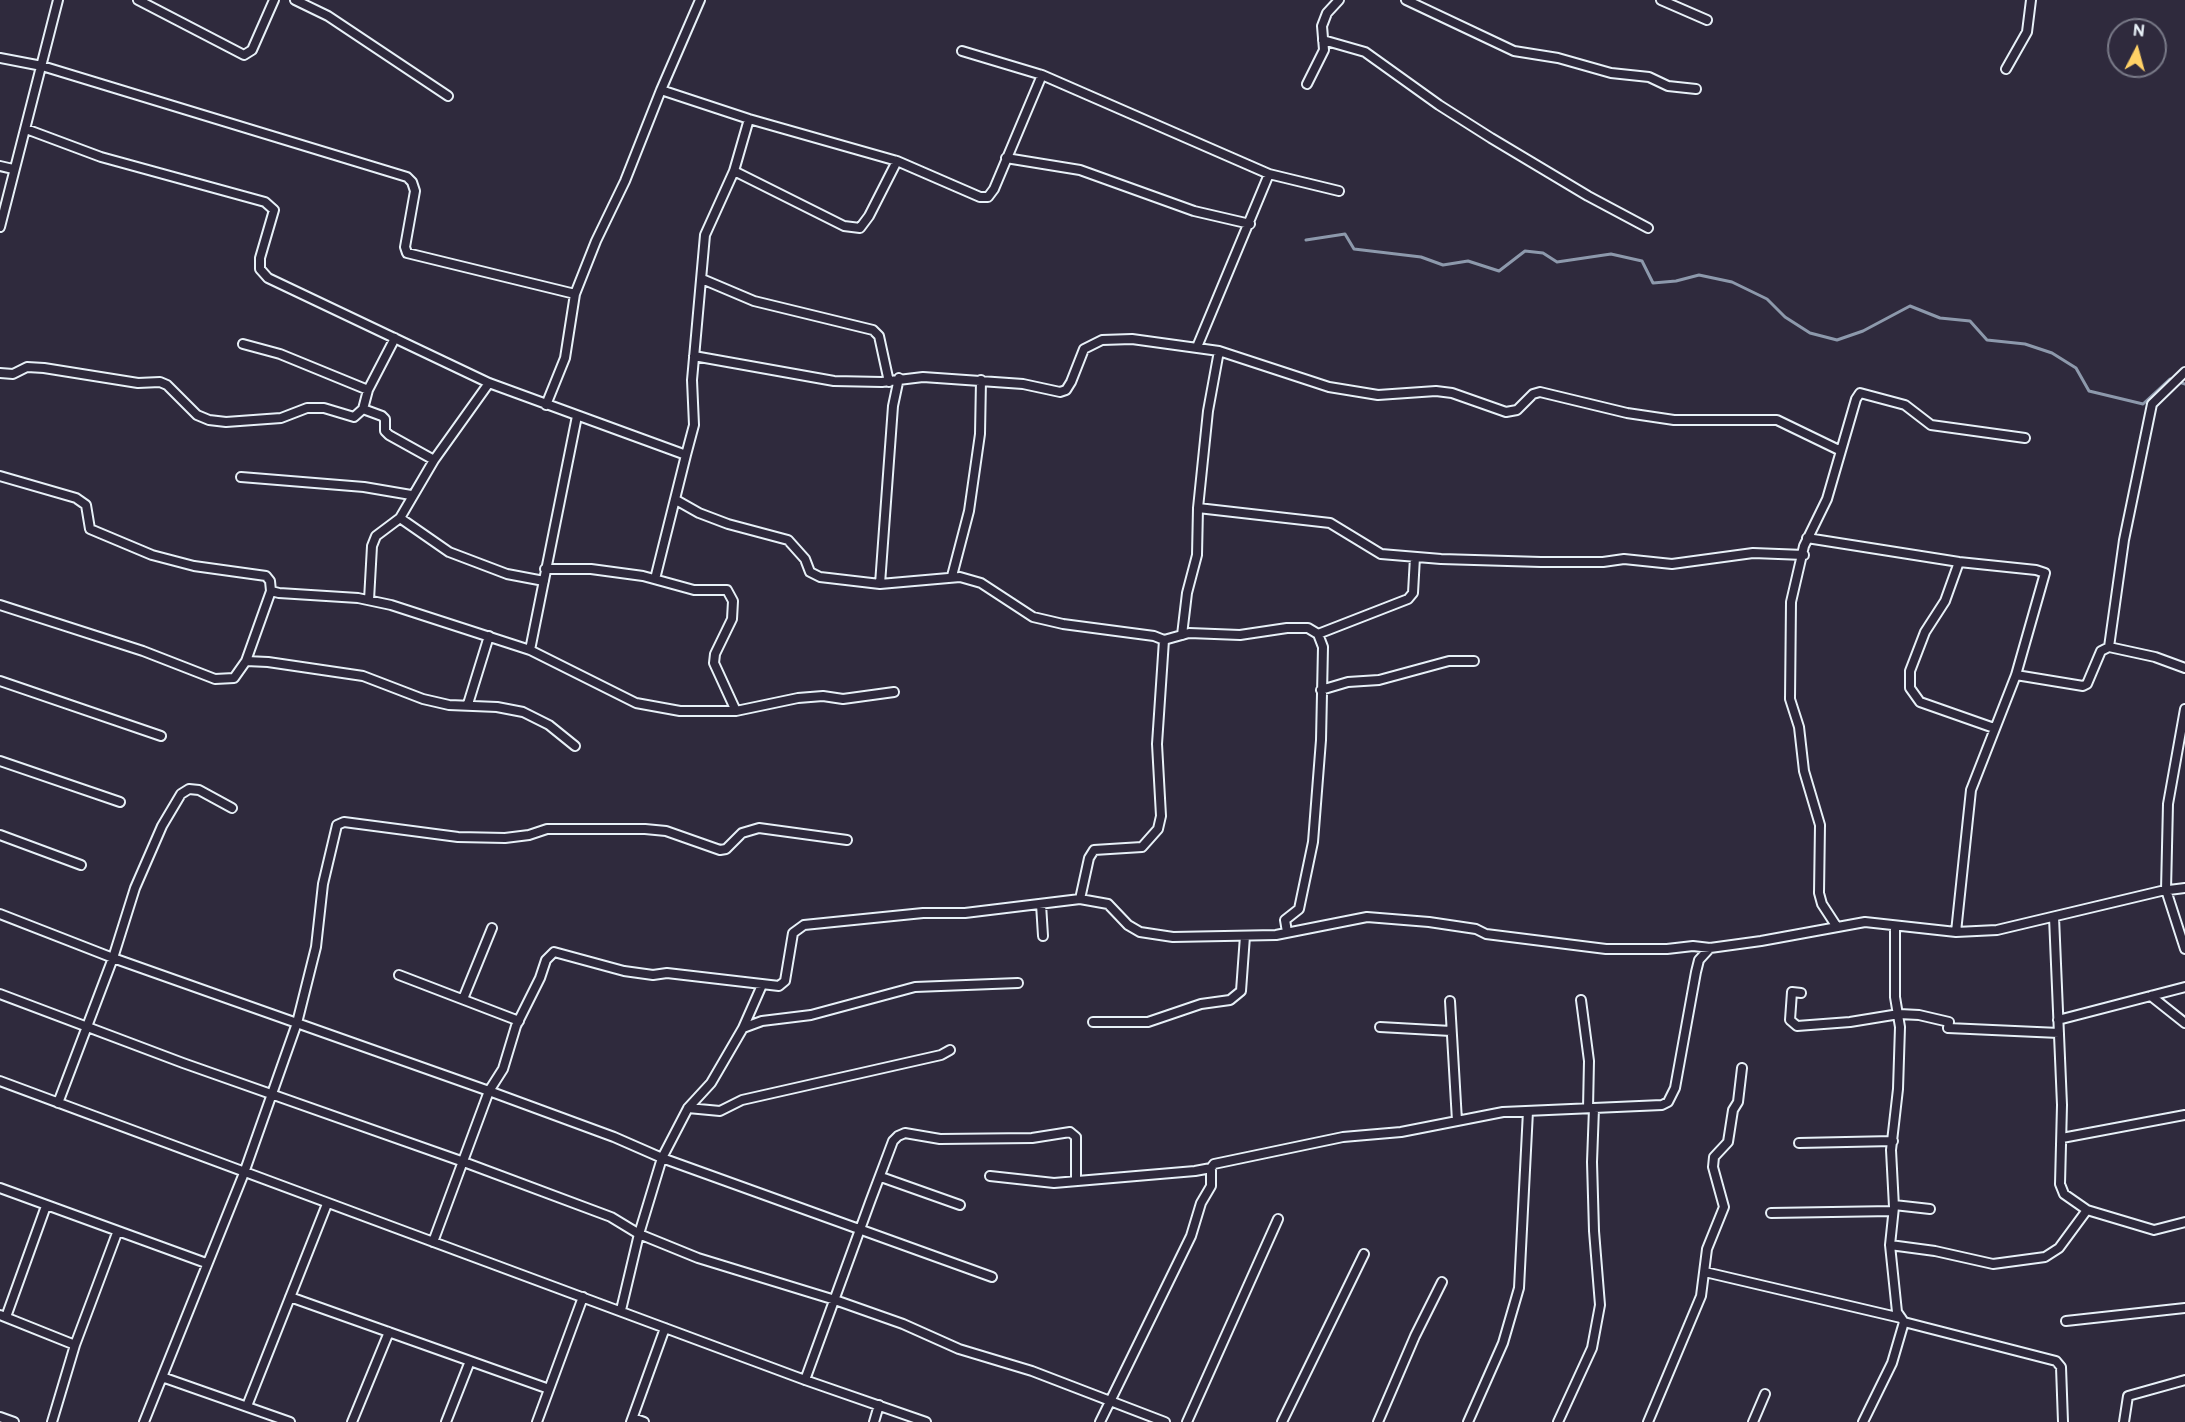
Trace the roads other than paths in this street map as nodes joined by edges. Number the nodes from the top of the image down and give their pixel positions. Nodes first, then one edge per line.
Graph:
1 (58, 0) edge
2 (138, 0) edge
3 (274, 0) edge
4 (295, 0) edge
5 (700, 0) edge
6 (1340, 0) edge
7 (1406, 0) edge
8 (1661, 0) edge
9 (2031, 0) edge
10 (1707, 20) dead end
11 (1323, 40) junction
12 (962, 51) dead end
13 (0, 58) edge
14 (42, 66) junction
15 (2006, 69) dead end
16 (1042, 75) junction
17 (1307, 84) dead end
18 (1696, 89) dead end
19 (661, 90) junction
20 (448, 96) dead end
21 (749, 119) junction
22 (26, 129) junction
23 (1006, 158) junction
24 (897, 161) junction
25 (0, 166) edge
26 (13, 169) junction
27 (734, 171) junction
28 (1269, 174) junction
29 (1339, 191) dead end
30 (1250, 224) junction
31 (0, 227) edge
32 (1648, 228) dead end
33 (702, 279) junction
34 (575, 294) junction
35 (395, 338) junction
36 (243, 344) dead end
37 (1197, 347) junction
38 (1219, 351) junction
39 (694, 356) junction
40 (0, 374) edge
41 (2183, 374) edge
42 (899, 378) junction
43 (981, 380) junction
44 (889, 382) junction
45 (489, 383) junction
46 (368, 390) junction
47 (546, 405) junction
48 (363, 409) junction
49 (577, 416) junction
50 (2025, 438) dead end
51 (1839, 450) junction
52 (686, 455) junction
53 (434, 460) junction
54 (0, 476) edge
55 (241, 477) dead end
56 (411, 495) junction
57 (676, 500) junction
58 (1198, 508) junction
59 (400, 518) junction
60 (1807, 538) junction
61 (1804, 555) junction
62 (1415, 557) junction
63 (1959, 562) junction
64 (545, 569) junction
65 (952, 576) junction
66 (655, 579) junction
67 (544, 581) junction
68 (880, 584) junction
69 (271, 591) junction
70 (369, 600) junction
71 (0, 604) edge
72 (1318, 634) junction
73 (1182, 635) junction
74 (489, 636) junction
75 (1164, 640) junction
76 (2109, 647) junction
77 (530, 650) junction
78 (246, 661) junction
79 (1474, 661) dead end
80 (2185, 668) edge
81 (2016, 675) junction
82 (0, 681) edge
83 (1321, 690) junction
84 (894, 692) dead end
85 (468, 704) junction
86 (2185, 709) edge
87 (736, 711) junction
88 (1994, 728) junction
89 (161, 736) dead end
90 (575, 747) dead end
91 (0, 760) edge
92 (120, 802) dead end
93 (232, 808) dead end
94 (0, 835) edge
95 (848, 840) dead end
96 (81, 865) dead end
97 (2185, 888) edge
98 (2166, 890) junction
99 (1080, 899) junction
100 (1041, 904) junction
101 (0, 914) edge
102 (2054, 917) junction
103 (1837, 927) junction
104 (1895, 927) junction
105 (492, 928) dead end
106 (1287, 932) junction
107 (1956, 932) junction
108 (1043, 936) dead end
109 (1245, 936) junction
110 (1693, 946) junction
111 (1710, 948) junction
112 (2185, 949) edge
113 (113, 958) junction
114 (1699, 960) junction
115 (399, 975) dead end
116 (1018, 983) dead end
117 (762, 985) junction
118 (2185, 987) edge
119 (1801, 993) dead end
120 (0, 994) edge
121 (2151, 996) junction
122 (463, 999) junction
123 (1581, 1000) dead end
124 (1450, 1001) dead end
125 (1899, 1014) junction
126 (2058, 1020) junction
127 (519, 1021) junction
128 (1093, 1022) dead end
129 (297, 1023) junction
130 (2185, 1023) edge
131 (86, 1026) junction
132 (1380, 1027) dead end
133 (743, 1028) junction
134 (1451, 1030) junction
135 (2058, 1034) junction
136 (950, 1050) dead end
137 (1742, 1068) dead end
138 (0, 1081) edge
139 (489, 1091) junction
140 (274, 1095) junction
141 (58, 1103) junction
142 (688, 1108) junction
143 (1591, 1108) junction
144 (1528, 1112) junction
145 (2185, 1114) edge
146 (1457, 1121) junction
147 (2062, 1138) junction
148 (1893, 1141) junction
149 (1799, 1143) dead end
150 (662, 1158) junction
151 (461, 1161) junction
152 (1211, 1168) junction
153 (244, 1173) junction
154 (990, 1176) dead end
155 (881, 1178) junction
156 (1076, 1181) junction
157 (0, 1188) edge
158 (327, 1204) junction
159 (960, 1205) dead end
160 (46, 1206) junction
161 (1893, 1208) junction
162 (1930, 1209) dead end
163 (2087, 1210) junction
164 (1771, 1214) dead end
165 (1278, 1219) dead end
166 (2185, 1222) edge
167 (860, 1228) junction
168 (117, 1233) junction
169 (639, 1234) junction
170 (433, 1242) junction
171 (1890, 1245) junction
172 (1364, 1254) dead end
173 (206, 1263) junction
174 (1705, 1272) junction
175 (992, 1277) dead end
176 (1442, 1282) dead end
177 (583, 1297) junction
178 (290, 1298) junction
179 (835, 1300) junction
180 (2185, 1308) edge
181 (621, 1310) junction
182 (3, 1316) edge
183 (1903, 1320) junction
184 (2066, 1321) dead end
185 (665, 1328) junction
186 (389, 1332) junction
187 (75, 1345) junction
188 (470, 1361) junction
189 (162, 1377) junction
190 (805, 1380) junction
191 (2185, 1380) edge
192 (549, 1389) junction
193 (1765, 1394) dead end
194 (1111, 1401) junction
195 (879, 1405) junction
196 (247, 1406) junction
197 (0, 1417) edge
198 (632, 1420) edge
199 (14, 1422) edge
200 (52, 1422) edge
201 (144, 1422) edge
202 (290, 1422) edge
203 (352, 1422) edge
204 (446, 1422) edge
205 (537, 1422) edge
206 (644, 1422) edge
207 (874, 1422) edge
208 (926, 1422) edge
209 (1100, 1422) edge
210 (1165, 1422) edge
211 (1187, 1422) edge
212 (1282, 1422) edge
213 (1378, 1422) edge
214 (1468, 1422) edge
215 (1558, 1422) edge
216 (1648, 1422) edge
217 (1753, 1422) edge
218 (1863, 1422) edge
219 (2062, 1422) edge
220 (2124, 1422) edge

1 - 14 street
2 - 3 street
4 - 20 street
5 - 19 street
6 - 11 street
7 - 18 street
8 - 10 street
9 - 15 street
11 - 17 street
11 - 32 street
12 - 16 street
13 - 14 street
14 - 22 street
14 - 34 street
16 - 23 street
16 - 28 street
19 - 21 street
19 - 34 street
21 - 24 street
21 - 27 street
22 - 26 street
22 - 35 street
23 - 24 street
23 - 30 street
24 - 27 street
25 - 26 street
26 - 31 street
27 - 33 street
28 - 29 street
28 - 30 street
30 - 37 street
33 - 39 street
33 - 44 street
34 - 47 street
35 - 45 street
35 - 46 street
36 - 46 street
37 - 38 street
37 - 43 street
38 - 51 street
38 - 58 street
39 - 44 street
39 - 52 street
40 - 48 street
41 - 76 street
42 - 43 street
42 - 44 street
42 - 68 street
43 - 65 street
45 - 47 street
45 - 53 street
46 - 48 street
47 - 49 street
48 - 53 street
49 - 52 street
49 - 64 street
50 - 51 street
51 - 60 street
52 - 57 street
53 - 56 street
54 - 69 street
55 - 56 street
56 - 59 street
57 - 66 street
57 - 68 street
58 - 62 street
58 - 73 street
59 - 67 street
59 - 70 street
60 - 61 street
60 - 63 street
61 - 62 street
61 - 103 street
62 - 72 street
63 - 81 street
63 - 88 street
64 - 66 street
64 - 67 street
65 - 68 street
65 - 75 street
66 - 87 street
67 - 77 street
69 - 70 street
69 - 78 street
70 - 74 street
71 - 78 street
72 - 73 street
72 - 83 street
73 - 75 street
74 - 77 street
74 - 85 street
75 - 99 street
76 - 80 street
76 - 81 street
77 - 87 street
78 - 85 street
79 - 83 street
81 - 88 street
82 - 89 street
83 - 106 street
84 - 87 street
85 - 90 street
86 - 98 street
88 - 107 street
91 - 92 street
93 - 113 street
94 - 96 street
95 - 129 street
97 - 98 street
98 - 102 street
98 - 112 street
99 - 100 street
99 - 109 street
100 - 108 street
100 - 117 street
101 - 113 street
102 - 107 street
102 - 126 street
103 - 104 street
103 - 111 street
104 - 107 street
104 - 125 street
105 - 122 street
106 - 109 street
106 - 110 street
109 - 128 street
110 - 111 street
110 - 114 street
111 - 114 street
113 - 129 street
113 - 131 street
114 - 143 street
115 - 122 street
116 - 133 street
117 - 127 street
117 - 133 street
118 - 121 street
119 - 125 street
120 - 131 street
121 - 126 street
121 - 130 street
122 - 127 street
123 - 143 street
124 - 134 street
125 - 135 street
125 - 148 street
126 - 135 street
127 - 139 street
129 - 139 street
129 - 140 street
131 - 140 street
131 - 141 street
132 - 134 street
133 - 142 street
134 - 146 street
135 - 147 street
136 - 142 street
137 - 174 street
138 - 141 street
139 - 150 street
139 - 151 street
140 - 151 street
140 - 153 street
141 - 153 street
142 - 150 street
143 - 144 street
143 - 215 street
144 - 146 street
144 - 214 street
145 - 147 street
146 - 152 street
147 - 163 street
148 - 149 street
148 - 161 street
150 - 167 street
150 - 169 street
151 - 169 street
151 - 170 street
152 - 156 street
152 - 194 street
153 - 158 street
153 - 173 street
154 - 156 street
155 - 156 street
155 - 159 street
155 - 167 street
157 - 160 street
158 - 170 street
158 - 178 street
160 - 168 street
160 - 182 street
161 - 162 street
161 - 164 street
161 - 171 street
163 - 166 street
163 - 171 street
165 - 211 street
167 - 175 street
167 - 179 street
168 - 173 street
168 - 187 street
169 - 179 street
169 - 181 street
170 - 177 street
171 - 183 street
172 - 212 street
173 - 189 street
174 - 183 street
174 - 216 street
176 - 213 street
177 - 181 street
177 - 192 street
178 - 186 street
178 - 196 street
179 - 190 street
179 - 194 street
180 - 184 street
181 - 185 street
182 - 187 street
183 - 218 street
183 - 219 street
185 - 190 street
185 - 198 street
186 - 188 street
186 - 203 street
187 - 200 street
188 - 192 street
188 - 204 street
189 - 196 street
189 - 201 street
190 - 195 street
191 - 220 street
192 - 205 street
193 - 217 street
194 - 209 street
194 - 210 street
195 - 207 street
195 - 208 street
196 - 202 street
197 - 199 street
198 - 206 street

